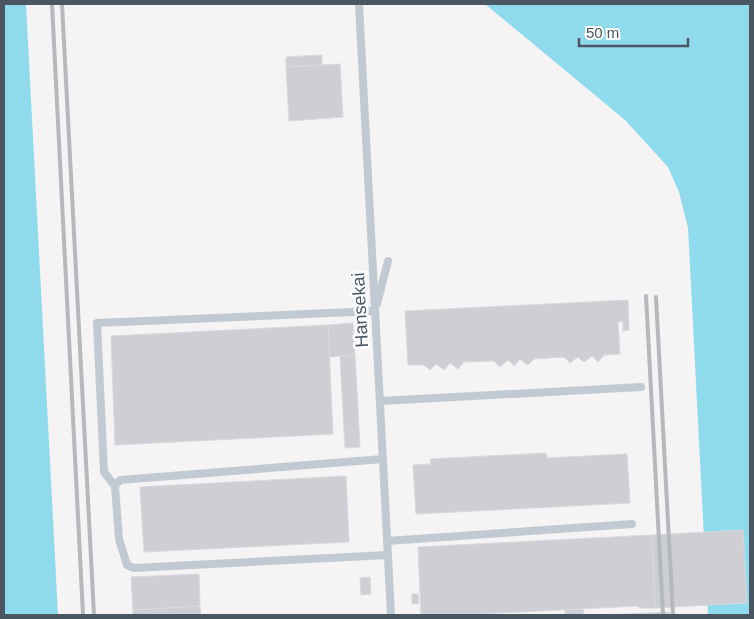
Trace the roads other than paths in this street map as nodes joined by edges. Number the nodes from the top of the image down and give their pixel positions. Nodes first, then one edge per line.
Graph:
1 (359, 4) edge
2 (388, 261) dead end
3 (375, 311) junction
4 (641, 387) dead end
5 (380, 401) junction
6 (383, 459) junction
7 (115, 486) junction
8 (632, 524) dead end
9 (387, 541) junction
10 (388, 555) junction
11 (391, 615) edge

1 - 3 lane, Hansekai
2 - 3 lane
3 - 5 lane, Hansekai
3 - 7 lane
4 - 5 lane
5 - 6 lane, Hansekai
6 - 7 lane
6 - 9 lane, Hansekai
7 - 10 lane
8 - 9 lane
9 - 10 lane, Hansekai
10 - 11 lane, Hansekai

